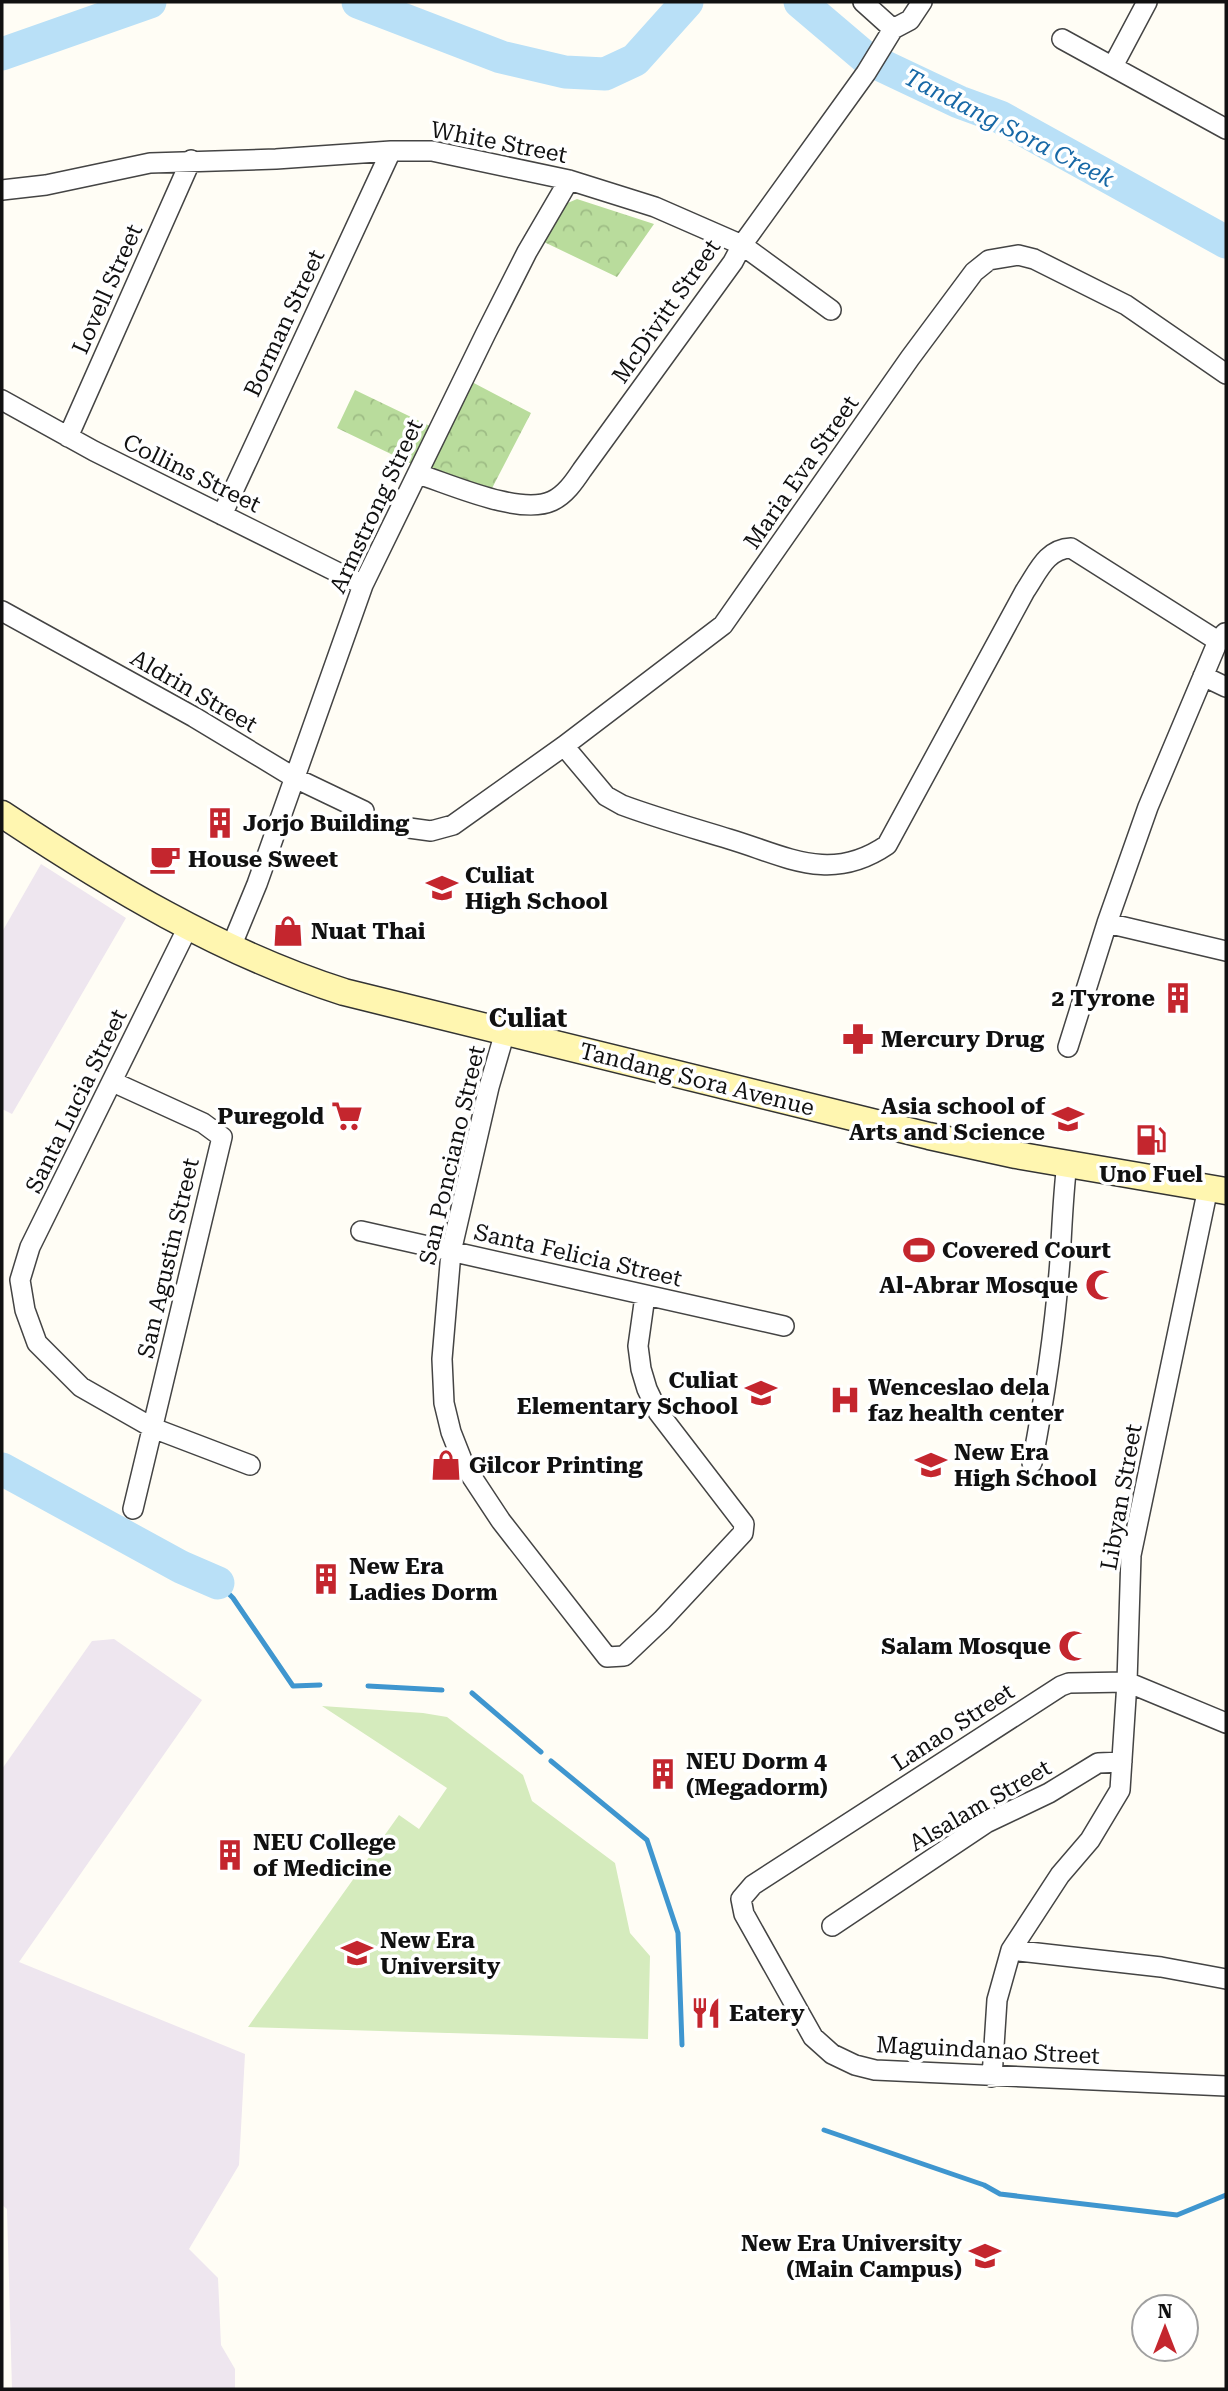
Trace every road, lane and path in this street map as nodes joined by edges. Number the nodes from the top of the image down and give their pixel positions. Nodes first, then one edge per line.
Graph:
1 (863, 2) edge
2 (922, 2) edge
3 (1147, 2) edge
4 (893, 29) junction
5 (1062, 39) dead end
6 (1113, 66) junction
7 (1226, 129) edge
8 (391, 151) junction
9 (191, 160) junction
10 (569, 180) junction
11 (2, 190) edge
12 (742, 245) junction
13 (831, 310) dead end
14 (1226, 374) edge
15 (2, 400) edge
16 (68, 437) junction
17 (418, 474) junction
18 (222, 515) junction
19 (363, 585) junction
20 (2, 611) edge
21 (1222, 636) edge
22 (1203, 676) junction
23 (1226, 687) edge
24 (564, 746) junction
25 (295, 778) junction
26 (364, 811) dead end
27 (2, 814) edge
28 (409, 828) dead end
29 (1107, 923) junction
30 (188, 927) junction
31 (232, 947) junction
32 (1226, 951) edge
33 (505, 1032) junction
34 (1069, 1047) dead end
35 (113, 1082) junction
36 (1067, 1163) junction
37 (1217, 1189) edge
38 (361, 1231) dead end
39 (451, 1252) junction
40 (645, 1296) junction
41 (785, 1326) dead end
42 (153, 1428) junction
43 (1032, 1464) dead end
44 (250, 1465) dead end
45 (133, 1509) dead end
46 (1127, 1682) junction
47 (1226, 1723) edge
48 (1122, 1762) junction
49 (744, 1914) joint
50 (832, 1926) dead end
51 (1010, 1950) junction
52 (1226, 1979) edge
53 (992, 2077) junction
54 (1226, 2086) edge

1 - 4 street
2 - 4 street, McDivitt Street
3 - 6 street
4 - 12 street, McDivitt Street
5 - 6 street
6 - 7 street
8 - 9 street, White Street
8 - 10 street, White Street
8 - 18 street, Borman Street
9 - 11 street, White Street
9 - 16 street, Lovell Street
10 - 12 street, White Street
10 - 17 street, Armstrong Street
12 - 13 street, White Street
12 - 17 street, McDivitt Street
14 - 24 street, Maria Eva Street
15 - 16 street, Collins Street
16 - 18 street, Collins Street
17 - 19 street, Armstrong Street
18 - 19 street, Collins Street
19 - 25 street, Armstrong Street
20 - 25 street, Aldrin Street
21 - 22 street
21 - 24 street
22 - 23 street
22 - 29 street
24 - 28 street, Maria Eva Street
25 - 26 street, Aldrin Street
25 - 31 street, Armstrong Street
27 - 30 main road, Tandang Sora Avenue
29 - 32 street
29 - 34 street
30 - 31 main road, Tandang Sora Avenue
30 - 35 street, Santa Lucia Street
31 - 33 main road, Tandang Sora Avenue
33 - 36 main road, Tandang Sora Avenue
33 - 39 street, San Ponciano Street
35 - 42 street, San Agustin Street
35 - 42 street, Santa Lucia Street
36 - 37 main road, Tandang Sora Avenue
36 - 43 street
37 - 46 street, Libyan Street
38 - 39 street, Santa Felicia Street
39 - 40 street, Santa Felicia Street
39 - 40 street, San Ponciano Street
40 - 41 street, Santa Felicia Street
42 - 44 street, Santa Lucia Street
42 - 45 street, San Agustin Street
46 - 47 street, Lanao Street
46 - 48 street, Libyan Street
46 - 49 street, Lanao Street
48 - 50 street, Alsalam Street
48 - 51 street, Libyan Street
49 - 53 street, Maguindanao Street
51 - 52 street
51 - 53 street, Libyan Street
53 - 54 street, Maguindanao Street

